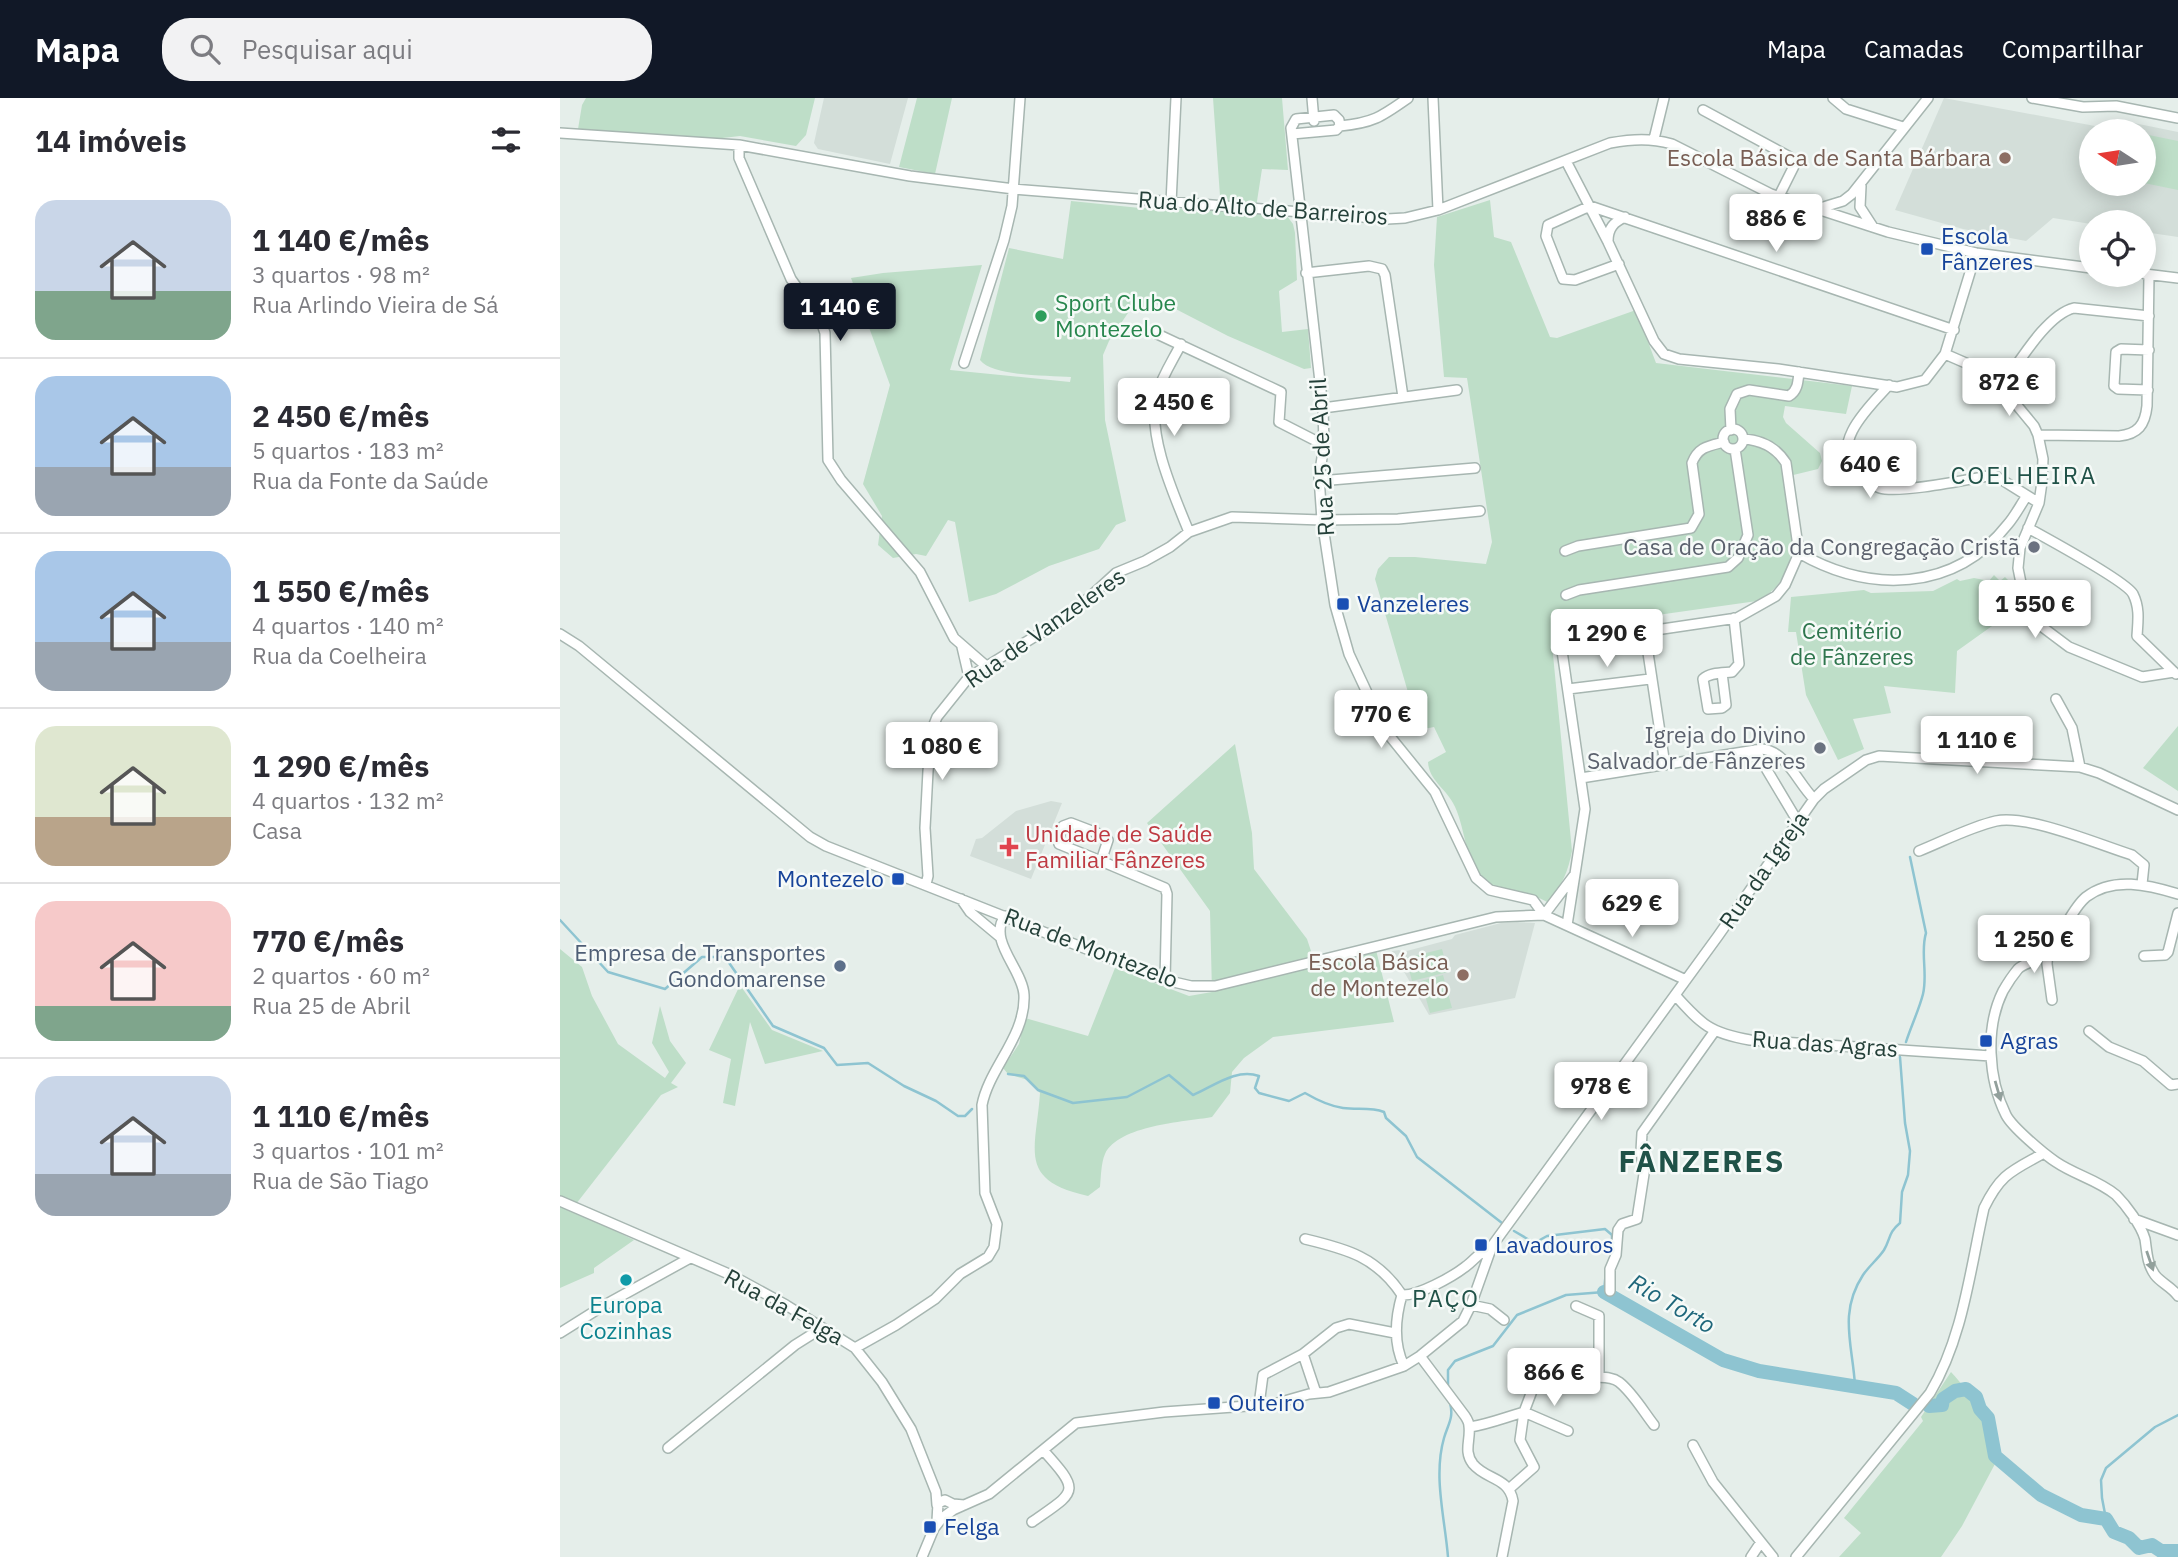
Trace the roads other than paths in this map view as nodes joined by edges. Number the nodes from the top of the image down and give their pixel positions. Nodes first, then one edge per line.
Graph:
1 (1020, 98) edge
2 (1176, 98) edge
3 (1312, 98) edge
4 (1408, 98) edge
5 (1433, 98) edge
6 (1664, 98) edge
7 (1833, 98) edge
8 (1927, 98) edge
9 (2032, 98) edge
10 (1703, 110) dead end
11 (1314, 117) junction
12 (2178, 118) edge
13 (1340, 126) junction
14 (1903, 127) junction
15 (1316, 132) junction
16 (560, 133) edge
17 (1292, 134) junction
18 (1654, 139) junction
19 (739, 145) junction
20 (1566, 161) junction
21 (1861, 185) junction
22 (1014, 188) junction
23 (1779, 197) junction
24 (1843, 201) junction
25 (1171, 203) junction
26 (1590, 206) junction
27 (1860, 206) junction
28 (1816, 209) junction
29 (1438, 210) junction
30 (1299, 212) junction
31 (1625, 217) junction
32 (1874, 228) junction
33 (1608, 242) junction
34 (1976, 253) junction
35 (1619, 264) junction
36 (2079, 266) edge
37 (1306, 273) junction
38 (2156, 275) edge
39 (2178, 278) edge
40 (2147, 287) edge
41 (2149, 316) junction
42 (1954, 330) junction
43 (1153, 331) dead end
44 (1181, 344) junction
45 (2148, 350) junction
46 (1945, 354) junction
47 (964, 363) dead end
48 (1799, 372) junction
49 (1889, 385) junction
50 (2002, 386) junction
51 (1457, 390) dead end
52 (2148, 390) junction
53 (1403, 397) junction
54 (1323, 408) junction
55 (1731, 430) junction
56 (2038, 435) junction
57 (1743, 439) junction
58 (1724, 442) junction
59 (1324, 445) junction
60 (1735, 449) junction
61 (1475, 468) dead end
62 (1320, 481) junction
63 (2026, 497) junction
64 (2039, 503) junction
65 (1480, 512) dead end
66 (1322, 520) junction
67 (2028, 528) junction
68 (1189, 532) junction
69 (1565, 551) dead end
70 (1799, 553) junction
71 (1566, 595) dead end
72 (1734, 618) junction
73 (1645, 633) junction
74 (560, 635) edge
75 (962, 647) junction
76 (985, 665) junction
77 (1722, 673) dead end
78 (2176, 673) edge
79 (969, 677) junction
80 (1650, 679) junction
81 (1568, 689) junction
82 (2056, 699) dead end
83 (1755, 750) junction
84 (1664, 765) junction
85 (2080, 767) junction
86 (1581, 778) junction
87 (1814, 799) junction
88 (2178, 810) edge
89 (1798, 822) junction
90 (1919, 850) dead end
91 (1101, 862) junction
92 (1576, 874) junction
93 (926, 884) junction
94 (2143, 884) junction
95 (2178, 894) edge
96 (959, 897) junction
97 (2178, 913) edge
98 (1544, 915) junction
99 (1005, 916) junction
100 (1567, 925) junction
101 (1000, 937) junction
102 (2048, 948) junction
103 (2144, 956) dead end
104 (1165, 980) junction
105 (1686, 980) junction
106 (1675, 995) junction
107 (2052, 1000) dead end
108 (2089, 1031) dead end
109 (1714, 1032) junction
110 (1991, 1056) junction
111 (2178, 1084) edge
112 (2044, 1153) junction
113 (560, 1201) edge
114 (2133, 1218) junction
115 (2178, 1235) edge
116 (1305, 1239) dead end
117 (1492, 1246) junction
118 (690, 1258) junction
119 (1610, 1291) dead end
120 (1402, 1295) junction
121 (2178, 1296) edge
122 (1471, 1306) junction
123 (1576, 1306) dead end
124 (1504, 1320) dead end
125 (822, 1328) junction
126 (560, 1332) edge
127 (1395, 1333) junction
128 (855, 1348) junction
129 (1303, 1354) junction
130 (1420, 1356) junction
131 (1527, 1361) dead end
132 (1404, 1366) junction
133 (1542, 1376) junction
134 (1599, 1377) junction
135 (1316, 1393) junction
136 (1259, 1405) junction
137 (1524, 1412) junction
138 (1654, 1425) dead end
139 (1470, 1427) junction
140 (1568, 1431) dead end
141 (1693, 1445) dead end
142 (668, 1448) dead end
143 (1043, 1451) junction
144 (1509, 1489) junction
145 (944, 1508) junction
146 (1032, 1522) dead end
147 (1761, 1542) junction
148 (922, 1557) edge
149 (1502, 1557) edge
150 (1751, 1557) edge
151 (1773, 1557) edge
152 (1796, 1557) edge

1 - 22 street
2 - 25 street
3 - 11 street
4 - 13 street
5 - 29 street
6 - 18 street
7 - 14 street
8 - 14 street
9 - 12 street
10 - 23 street
11 - 13 street
11 - 15 street
11 - 17 street
13 - 15 street
14 - 21 street
15 - 17 street
16 - 19 street, Rua do Alto de Barreiros
17 - 30 street, Rua 25 de Abril
18 - 20 street, Rua do Alto de Barreiros
18 - 23 street, Rua do Alto de Barreiros
19 - 22 street, Rua do Alto de Barreiros
19 - 75 street
20 - 26 street
20 - 29 street, Rua do Alto de Barreiros
21 - 24 street
21 - 27 street
22 - 25 street, Rua do Alto de Barreiros
22 - 47 street
23 - 28 street, Rua do Alto de Barreiros
24 - 27 street
24 - 28 street
25 - 30 street, Rua do Alto de Barreiros
26 - 31 street
26 - 33 street
26 - 35 street
27 - 32 street
28 - 32 street, Rua do Alto de Barreiros
29 - 30 street, Rua do Alto de Barreiros
30 - 37 street, Rua 25 de Abril
31 - 33 street
31 - 42 street
32 - 34 street, Rua do Alto de Barreiros
33 - 35 street
34 - 36 street, Rua do Alto de Barreiros
34 - 42 street
35 - 48 street
37 - 53 street
37 - 54 street, Rua 25 de Abril
38 - 39 street
40 - 41 street
41 - 45 street
41 - 50 street
42 - 46 street
43 - 44 street
44 - 59 street
44 - 68 street
45 - 52 street
45 - 52 street
46 - 49 street
46 - 50 street
48 - 49 street
48 - 55 street
49 - 63 street
50 - 56 street
51 - 53 street
52 - 56 street
53 - 54 street
54 - 59 street, Rua 25 de Abril
55 - 57 street
55 - 58 street
56 - 64 street
57 - 60 street
57 - 70 street
58 - 60 street
58 - 69 street
59 - 62 street, Rua 25 de Abril
60 - 71 street
61 - 62 street
62 - 66 street, Rua 25 de Abril
63 - 64 street
63 - 70 street
64 - 67 street
65 - 66 street, Rua de Vanzeleres
66 - 68 street, Rua de Vanzeleres
66 - 98 street, Rua 25 de Abril
67 - 78 street
67 - 78 street
68 - 76 street, Rua de Vanzeleres
70 - 72 street
72 - 73 street
72 - 77 street
73 - 80 street
73 - 81 street
74 - 93 street, Rua de Montezelo
75 - 76 street
75 - 79 street
76 - 79 street, Rua de Vanzeleres
79 - 93 street, Rua de Vanzeleres
80 - 81 street
80 - 84 street
81 - 86 street
82 - 85 street
83 - 84 street
83 - 87 street
83 - 89 street
84 - 86 street
85 - 87 street, Rua da Igreja
85 - 88 street, Rua da Igreja
86 - 92 street
87 - 89 street, Rua da Igreja
89 - 105 street, Rua da Igreja
90 - 94 street
91 - 91 street
91 - 104 street
92 - 98 street
92 - 100 street
93 - 96 street, Rua de Montezelo
94 - 95 street
94 - 102 street
96 - 99 street, Rua de Montezelo
96 - 101 street
97 - 103 street
98 - 100 street, Rua de Montezelo
98 - 104 street, Rua de Montezelo
99 - 101 street
99 - 104 street, Rua de Montezelo
100 - 105 street, Rua de Montezelo
101 - 128 street
102 - 107 street
102 - 110 street
105 - 106 street, Rua da Igreja
106 - 109 street, Rua das Agras
106 - 117 street, Rua da Igreja
108 - 111 street
109 - 110 street, Rua das Agras
109 - 119 street
110 -> 112 street
112 - 114 street
112 - 152 street
113 - 118 street, Rua da Felga
114 - 115 street
114 -> 121 street
116 - 120 street
117 - 120 street
117 - 122 street
118 - 125 street, Rua da Felga
118 - 126 street
120 - 127 street
122 - 124 street
122 - 130 street
123 - 134 street
125 - 128 street, Rua da Felga
125 - 142 street
127 - 129 street
127 - 132 street
128 - 145 street, Rua da Felga
129 - 135 street
129 - 136 street
130 - 132 street
130 - 139 street
131 - 133 street
132 - 135 street
133 - 134 street
133 - 137 street
134 - 138 street
135 - 136 street
136 - 143 street
137 - 139 street
137 - 140 street
137 - 144 street
139 - 144 street
141 - 147 street
143 - 145 street
143 - 146 street
144 - 149 street
145 - 148 street
147 - 150 street
147 - 151 street

